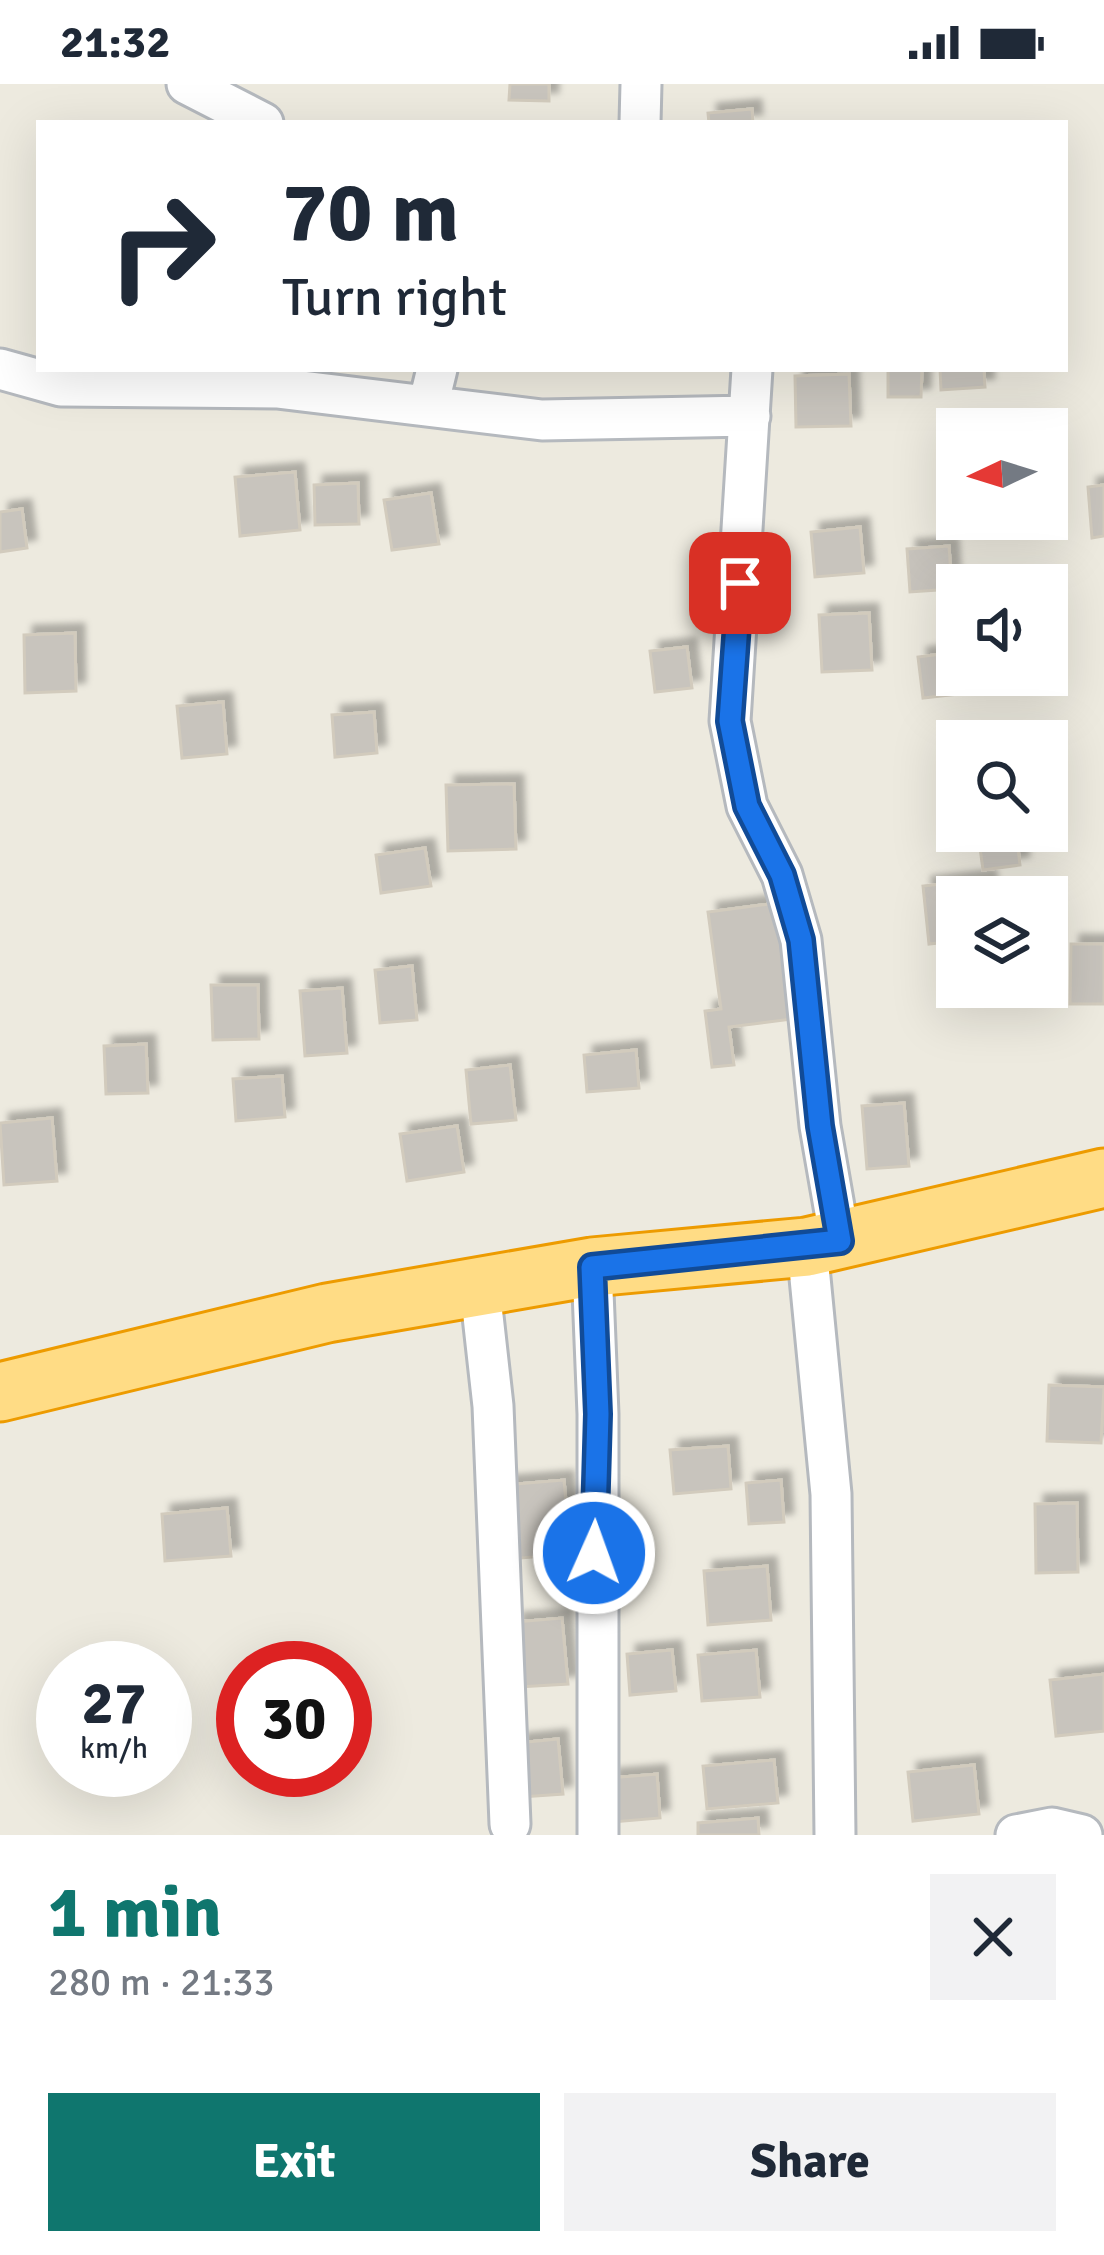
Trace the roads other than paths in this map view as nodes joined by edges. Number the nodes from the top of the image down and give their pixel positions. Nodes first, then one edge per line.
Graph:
1 (187, 84) edge
2 (641, 84) edge
3 (257, 120) edge
4 (640, 120) edge
5 (0, 368) edge
6 (752, 372) edge
7 (433, 388) edge
8 (750, 416) junction
9 (1104, 1178) edge
10 (823, 1244) junction
11 (592, 1267) junction
12 (480, 1289) junction
13 (0, 1392) edge
14 (510, 1824) dead end
15 (598, 1835) edge
16 (835, 1835) edge
17 (1016, 1835) edge
18 (1082, 1835) edge

1 - 3 street
2 - 4 street
5 - 7 street
6 - 8 street
7 - 8 street
8 - 10 street
9 - 10 highway
10 - 11 highway
10 - 16 street
11 - 12 highway
11 - 15 street
12 - 13 highway
12 - 14 street
17 - 18 street

